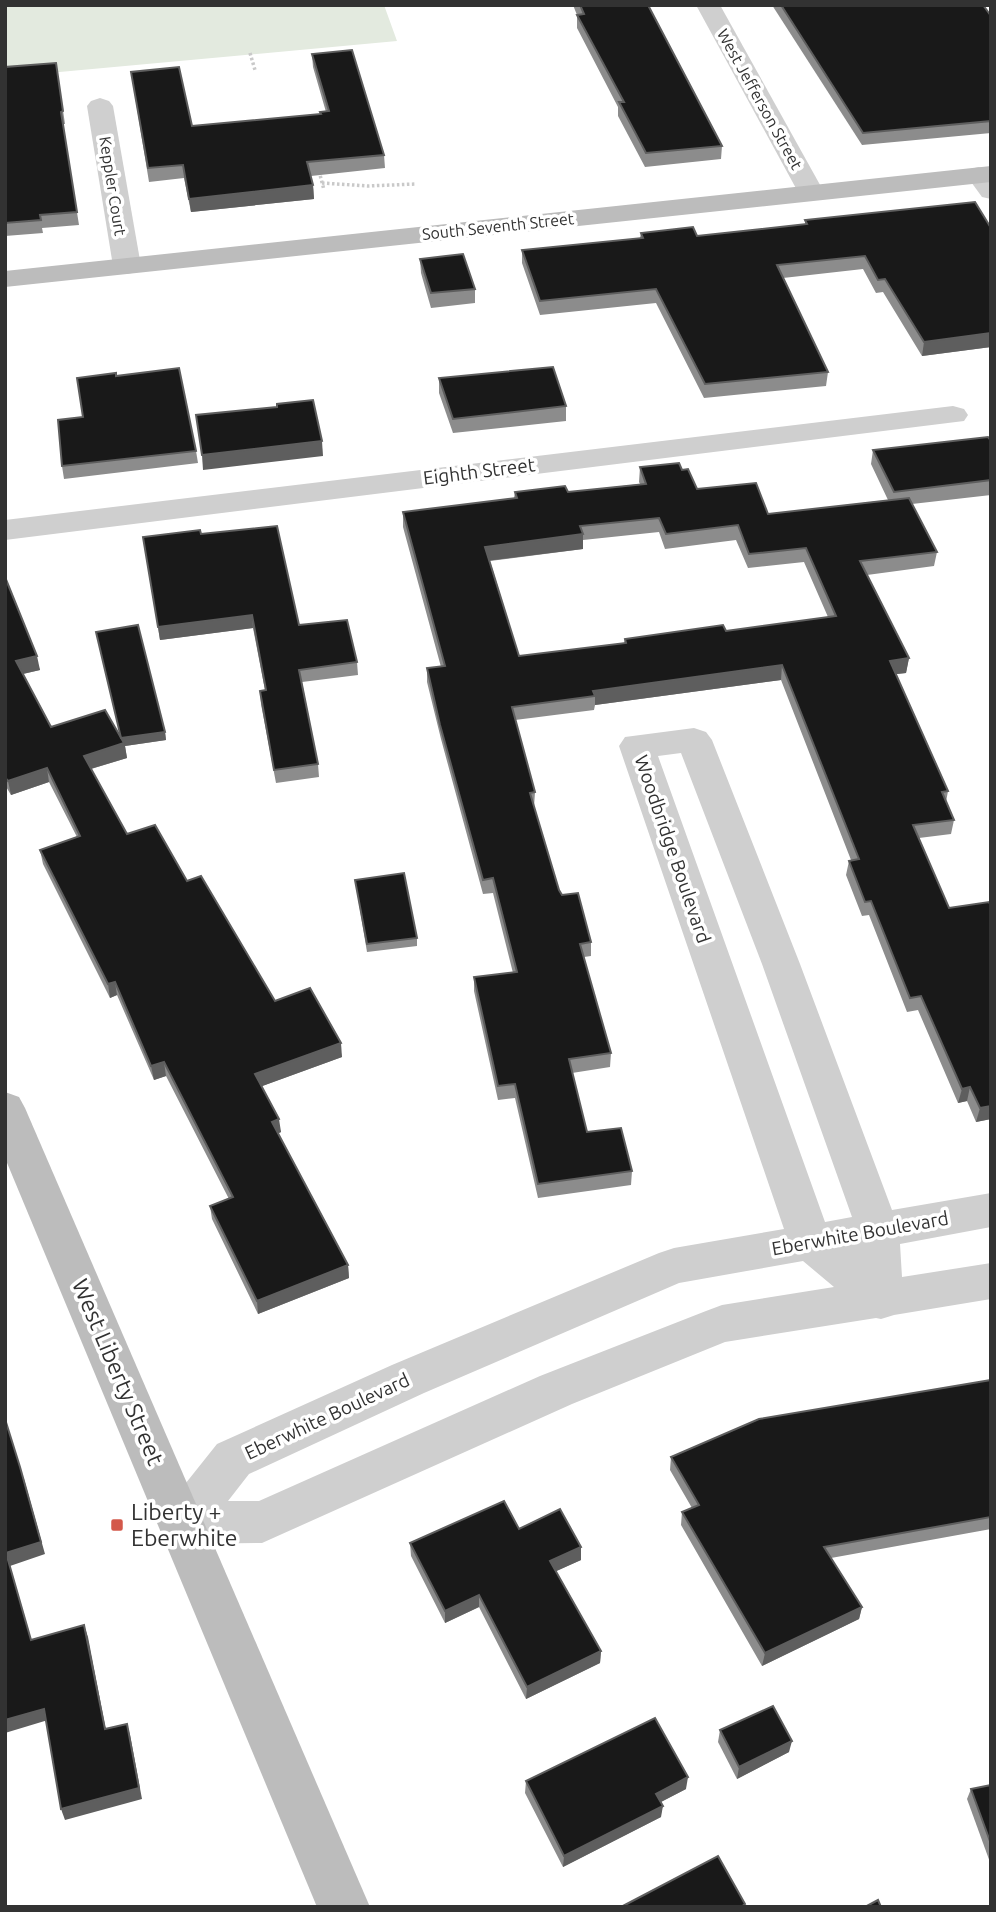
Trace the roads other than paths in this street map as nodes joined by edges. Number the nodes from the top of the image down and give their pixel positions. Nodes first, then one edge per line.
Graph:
1 (709, 5) edge
2 (100, 106) dead end
3 (987, 180) edge
4 (811, 192) junction
5 (127, 266) junction
6 (5, 279) edge
7 (953, 415) dead end
8 (5, 530) edge
9 (5, 1108) edge
10 (991, 1210) edge
11 (878, 1229) junction
12 (810, 1241) junction
13 (991, 1281) edge
14 (881, 1301) junction
15 (183, 1522) junction
16 (344, 1907) edge

1 - 4 street, West Jefferson Street
2 - 5 street, Keppler Court
3 - 4 street, South Seventh Street
4 - 5 street, South Seventh Street
5 - 6 street, South Seventh Street
7 - 8 street, Eighth Street
9 - 15 street, West Liberty Street
10 - 11 street, Eberwhite Boulevard
11 - 12 street, Eberwhite Boulevard
11 - 12 street, Woodbridge Boulevard
11 - 14 street, Woodbridge Boulevard
12 - 14 street
12 - 15 street, Eberwhite Boulevard
13 - 14 street
14 - 15 street
15 - 16 street, West Liberty Street

